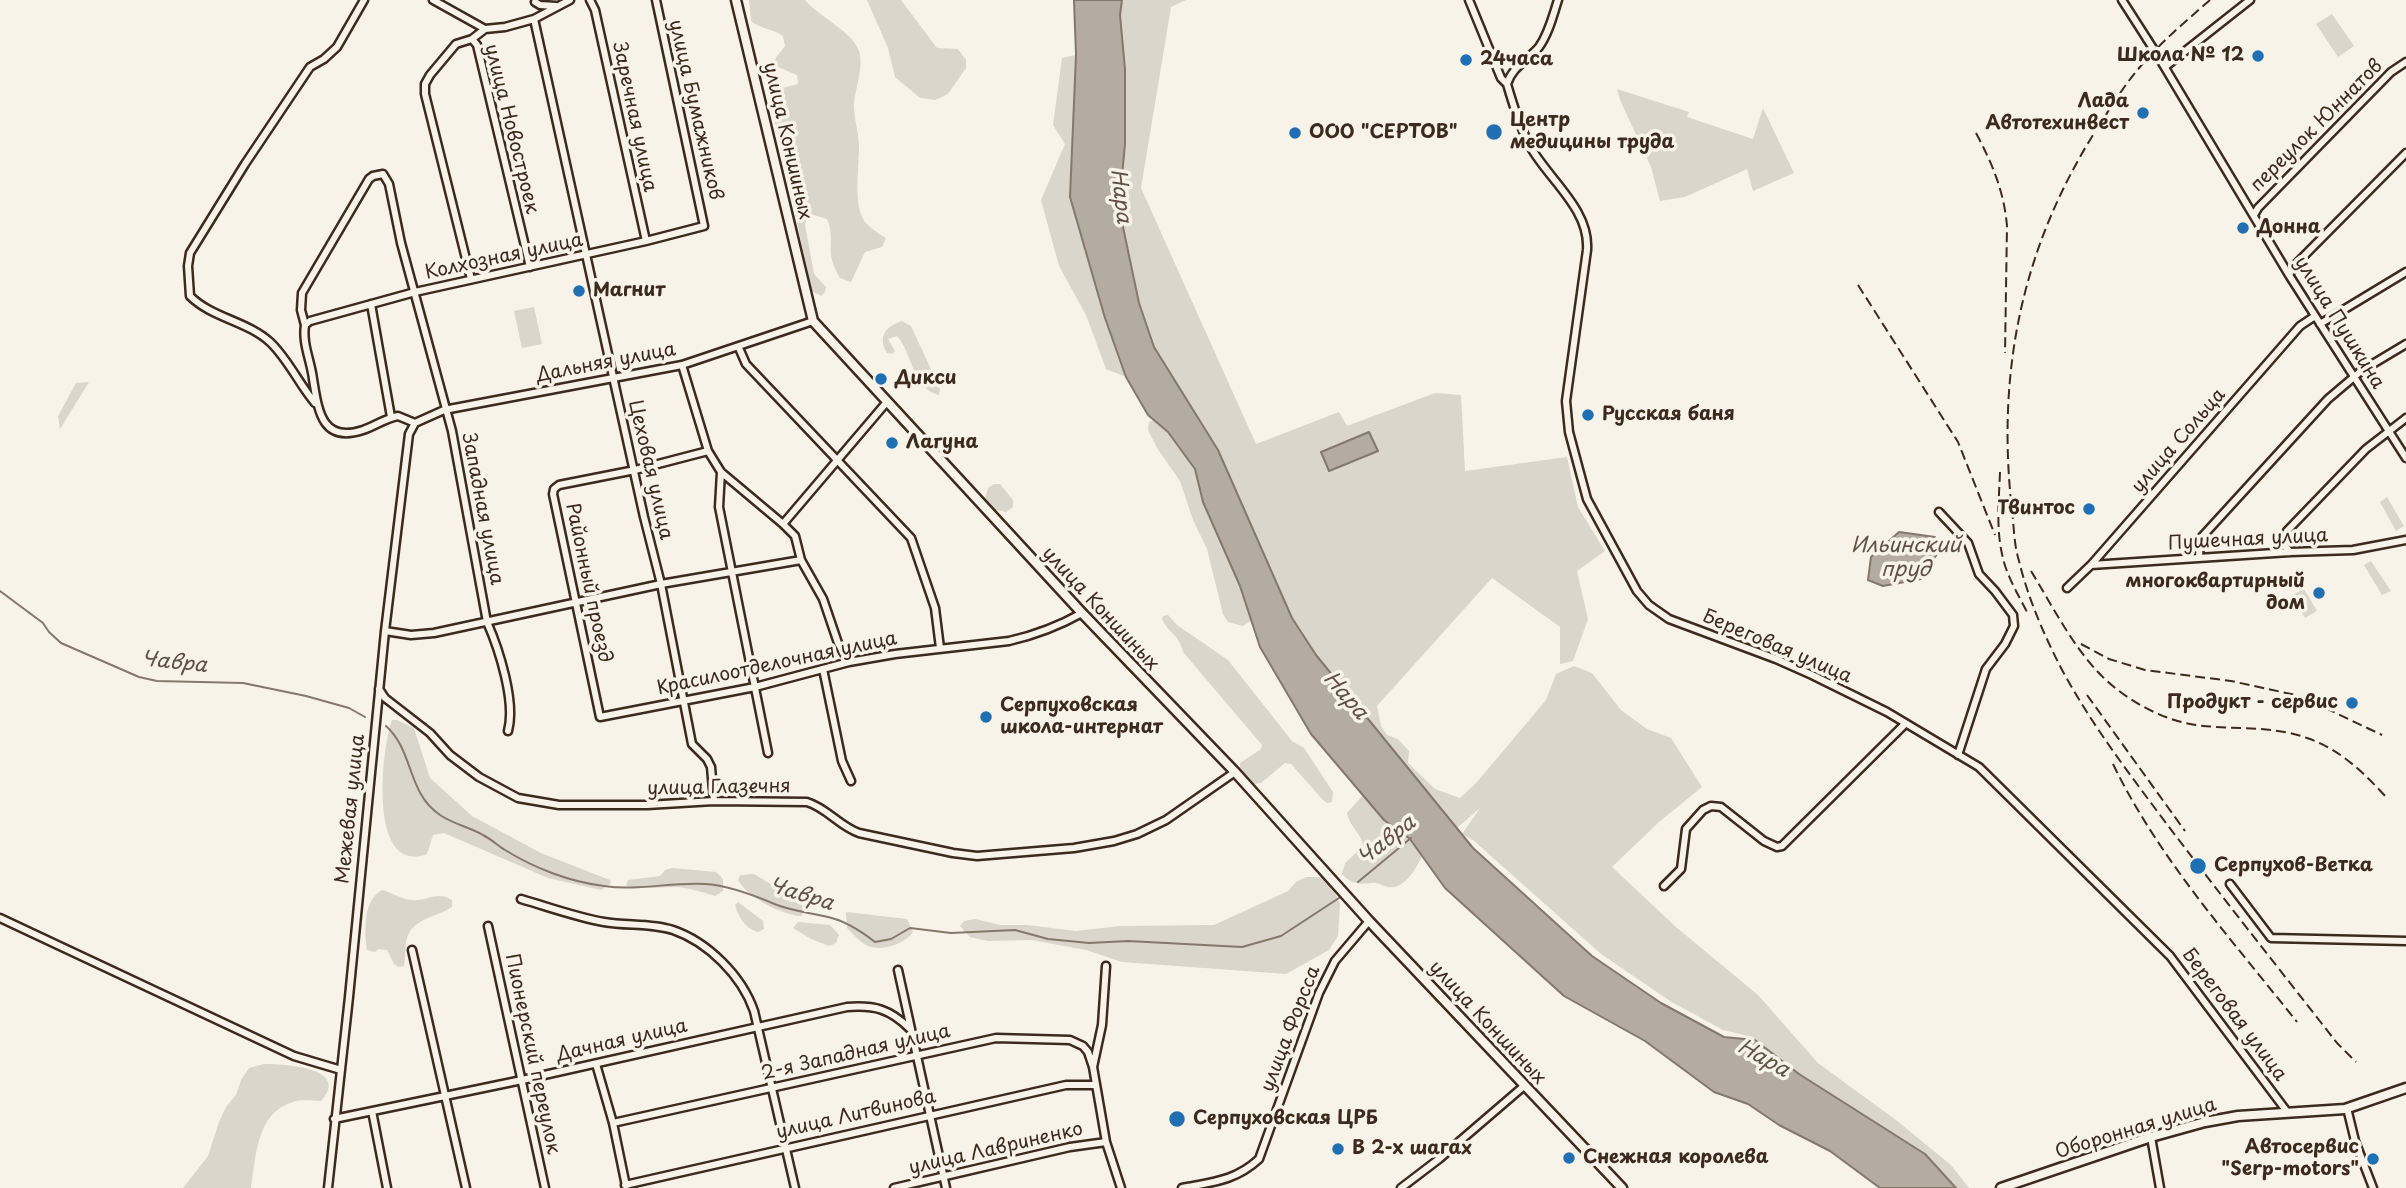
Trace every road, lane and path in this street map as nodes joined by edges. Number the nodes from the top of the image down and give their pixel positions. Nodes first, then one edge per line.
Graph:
1 (364, 0) edge
2 (433, 0) edge
3 (570, 0) edge
4 (590, 0) edge
5 (656, 0) edge
6 (736, 0) edge
7 (1469, 0) edge
8 (1558, 0) edge
9 (2122, 0) edge
10 (2250, 0) edge
11 (534, 1) edge
12 (559, 6) junction
13 (536, 17) junction
14 (485, 29) junction
15 (472, 39) junction
16 (2406, 62) edge
17 (2163, 64) junction
18 (1507, 84) junction
19 (2406, 153) edge
20 (2254, 215) junction
21 (704, 226) joint
22 (646, 242) junction
23 (587, 255) junction
24 (530, 267) junction
25 (2406, 272) edge
26 (2289, 275) junction
27 (471, 279) junction
28 (415, 292) junction
29 (371, 304) junction
30 (2315, 316) junction
31 (813, 321) junction
32 (308, 323) junction
33 (2320, 324) junction
34 (2406, 344) edge
35 (739, 348) junction
36 (682, 365) junction
37 (613, 378) junction
38 (2355, 378) junction
39 (886, 403) junction
40 (317, 404) junction
41 (444, 410) junction
42 (391, 417) junction
43 (2406, 418) edge
44 (415, 423) junction
45 (2389, 432) junction
46 (708, 451) junction
47 (2406, 458) edge
48 (837, 459) junction
49 (635, 470) junction
50 (720, 472) junction
51 (1939, 512) dead end
52 (783, 524) junction
53 (2406, 540) edge
54 (2290, 552) junction
55 (2199, 557) junction
56 (801, 560) junction
57 (2091, 565) junction
58 (731, 571) junction
59 (661, 584) junction
60 (2067, 588) dead end
61 (576, 603) junction
62 (1082, 613) junction
63 (487, 622) junction
64 (384, 631) junction
65 (940, 648) junction
66 (849, 662) junction
67 (823, 669) junction
68 (755, 687) junction
69 (379, 690) junction
70 (683, 701) junction
71 (600, 717) joint
72 (1905, 724) junction
73 (508, 731) dead end
74 (768, 753) dead end
75 (1958, 755) junction
76 (1235, 772) junction
77 (851, 781) dead end
78 (714, 801) junction
79 (2230, 884) dead end
80 (1664, 886) dead end
81 (521, 899) dead end
82 (0, 918) edge
83 (1369, 920) junction
84 (488, 926) dead end
85 (2406, 941) edge
86 (412, 950) dead end
87 (1105, 967) dead end
88 (898, 970) dead end
89 (759, 1027) junction
90 (910, 1029) junction
91 (915, 1055) junction
92 (596, 1064) junction
93 (1093, 1067) junction
94 (341, 1070) junction
95 (522, 1080) junction
96 (1095, 1085) junction
97 (1524, 1086) junction
98 (772, 1088) junction
99 (2406, 1088) edge
100 (445, 1095) junction
101 (2347, 1108) junction
102 (372, 1111) junction
103 (2288, 1113) junction
104 (930, 1115) junction
105 (334, 1119) junction
106 (613, 1123) junction
107 (2151, 1137) junction
108 (1106, 1142) junction
109 (786, 1149) junction
110 (944, 1177) junction
111 (626, 1186) edge
112 (328, 1188) edge
113 (387, 1188) edge
114 (466, 1188) edge
115 (545, 1188) edge
116 (795, 1188) edge
117 (894, 1188) edge
118 (946, 1188) edge
119 (1121, 1188) edge
120 (1182, 1188) edge
121 (1401, 1188) edge
122 (1622, 1188) edge
123 (2001, 1188) edge
124 (2160, 1188) edge
125 (2373, 1188) edge

1 - 40 street
2 - 14 street, улица Новостроек
3 - 12 street
4 - 22 street, Заречная улица
5 - 21 street, улица Бумажников
6 - 31 main road, улица Коншиных
7 - 18 street, Береговая улица
8 - 18 street
9 - 17 street, улица Пушкина, bridge
10 - 17 street
11 - 12 street
11 - 13 street, Цеховая улица
12 - 13 street
13 - 14 street
13 - 23 street, Цеховая улица
14 - 15 street
15 - 24 street, улица Новостроек
15 - 27 street
16 - 20 street, переулок Юннатов
17 - 20 street, улица Пушкина
18 - 72 street, Береговая улица
19 - 26 street
20 - 26 street, улица Пушкина
21 - 22 street, Колхозная улица
22 - 23 street, Колхозная улица
23 - 24 street, Колхозная улица
23 - 37 street, Цеховая улица
24 - 27 street, Колхозная улица
25 - 33 street
26 - 30 street, улица Пушкина
27 - 28 street, Колхозная улица
28 - 29 street, Колхозная улица
28 - 32 street, Западная улица
28 - 41 street, Западная улица
29 - 32 street, Колхозная улица
29 - 42 street
30 - 33 street, улица Пушкина
30 - 57 street, улица Сольца
31 - 35 street, Дальняя улица
31 - 39 main road, улица Коншиных
32 - 40 street
33 - 38 street, улица Пушкина
34 - 38 street
35 - 36 street, Дальняя улица
35 - 48 street
36 - 37 street, Дальняя улица
36 - 46 street
37 - 41 street, Дальняя улица
37 - 49 street, Цеховая улица
38 - 45 street, улица Пушкина
38 - 55 street
39 - 48 street
39 - 62 main road, улица Коншиных
40 - 42 street
41 - 44 street, Дальняя улица
41 - 63 street, Западная улица
42 - 44 street
43 - 45 street
44 - 64 street, Межевая улица
45 - 47 street, улица Пушкина
45 - 54 street
46 - 49 street, Районный проезд
46 - 50 street
48 - 52 street
48 - 65 street
49 - 59 street, Цеховая улица
49 - 61 street, Районный проезд
50 - 52 street
50 - 58 street
51 - 75 street
52 - 56 street
53 - 54 street, Пушечная улица
54 - 55 street, Пушечная улица
55 - 57 street, Пушечная улица
56 - 58 street
56 - 66 street
57 - 60 street, улица Сольца
58 - 59 street
58 - 68 street
59 - 61 street
59 - 70 street, Цеховая улица
61 - 63 street
61 - 71 street, Районный проезд
62 - 65 street, Красилоотделочная улица
62 - 76 main road, улица Коншиных
63 - 64 street
63 - 73 street, Западная улица
64 - 69 street, Межевая улица
65 - 66 street, Красилоотделочная улица
66 - 67 street, Красилоотделочная улица
67 - 68 street, Красилоотделочная улица
67 - 77 street
68 - 70 street, Красилоотделочная улица
68 - 74 street
69 - 78 street, улица Глазечня
69 - 94 street, Межевая улица
70 - 71 street, Красилоотделочная улица
70 - 78 street, Цеховая улица
72 - 75 street, Береговая улица
72 - 80 street
75 - 103 street, Береговая улица
76 - 78 street, улица Глазечня
76 - 83 main road, улица Коншиных
79 - 85 street
81 - 89 street
82 - 94 street
83 - 97 main road, улица Коншиных
83 - 120 street, улица Форсса
84 - 95 street, Пионерский переулок
86 - 100 street
87 - 93 street
88 - 90 street
89 - 90 street, Дачная улица
89 - 92 street, Дачная улица
89 - 98 street
90 - 91 street
91 - 93 street, 2-я Западная улица
91 - 98 street, 2-я Западная улица
91 - 104 street
92 - 95 street, Дачная улица
92 - 106 street
93 - 96 street
94 - 105 street, Межевая улица
95 - 100 street, Дачная улица
95 - 115 street, Пионерский переулок
96 - 104 street, улица Литвинова
96 - 108 street
97 - 121 street
97 - 122 main road, улица Коншиных
98 - 106 street, 2-я Западная улица
98 - 109 street
99 - 101 main road, Оборонная улица
100 - 102 street, Дачная улица
100 - 114 street
101 - 103 main road, Оборонная улица
101 - 125 street
102 - 105 street, Дачная улица
102 - 113 street
103 - 107 main road, Оборонная улица
104 - 109 street, улица Литвинова
104 - 110 street
105 - 112 street, Межевая улица
106 - 111 street
107 - 123 main road, Оборонная улица
107 - 124 street
108 - 110 street, улица Лавриненко
108 - 119 street
109 - 111 street, улица Литвинова
109 - 116 street
110 - 117 street, улица Лавриненко
110 - 118 street

